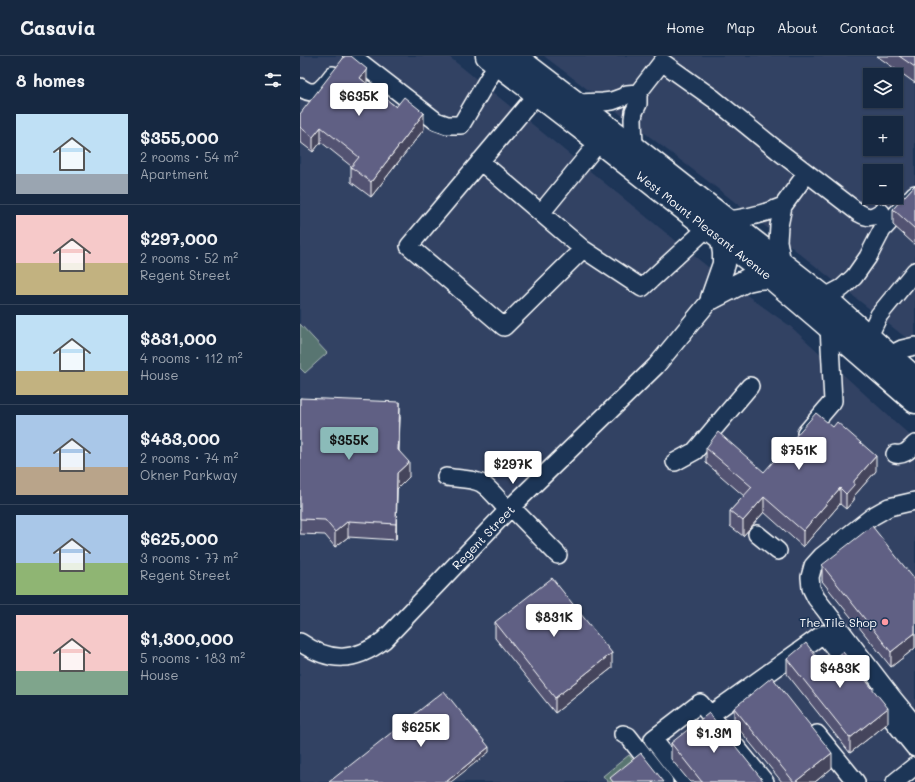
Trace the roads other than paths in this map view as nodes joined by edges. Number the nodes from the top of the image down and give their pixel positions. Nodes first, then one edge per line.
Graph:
1 (343, 56) edge
2 (352, 56) edge
3 (500, 59) edge
4 (658, 59) edge
5 (300, 87) edge
6 (638, 93) junction
7 (536, 94) junction
8 (576, 103) junction
9 (599, 142) junction
10 (634, 147) junction
11 (480, 161) junction
12 (807, 173) junction
13 (915, 194) edge
14 (784, 206) junction
15 (881, 212) dead end
16 (541, 213) junction
17 (719, 229) junction
18 (583, 249) junction
19 (776, 270) junction
20 (915, 271) edge
21 (825, 297) junction
22 (712, 298) junction
23 (829, 327) junction
24 (869, 336) junction
25 (915, 346) edge
26 (890, 355) junction
27 (915, 378) edge
28 (750, 386) dead end
29 (915, 402) edge
30 (806, 433) edge
31 (915, 444) edge
32 (895, 454) dead end
33 (675, 462) dead end
34 (446, 478) dead end
35 (915, 501) edge
36 (510, 508) junction
37 (862, 524) junction
38 (756, 534) dead end
39 (778, 551) dead end
40 (558, 555) dead end
41 (841, 560) edge
42 (300, 642) edge
43 (710, 715) junction
44 (808, 723) edge
45 (915, 725) edge
46 (623, 734) dead end
47 (915, 748) edge
48 (915, 766) edge
49 (852, 777) edge
50 (664, 782) edge
51 (686, 782) edge
52 (765, 782) edge
53 (895, 782) edge

1 - 5 street
2 - 3 street
3 - 7 main road, West Mount Pleasant Avenue
3 - 8 main road, West Mount Pleasant Avenue
4 - 6 street
4 - 12 street
6 - 8 street
6 - 10 street
7 - 9 main road, West Mount Pleasant Avenue
7 - 11 street
8 - 10 main road, West Mount Pleasant Avenue
9 - 16 street
9 - 17 main road, West Mount Pleasant Avenue
10 - 17 main road, West Mount Pleasant Avenue
11 - 16 street
11 - 18 street
12 - 14 street
12 - 15 street
13 - 21 street
14 - 17 street
14 - 19 street
16 - 18 street
17 - 18 street
17 - 19 main road, West Mount Pleasant Avenue
17 - 22 main road
19 - 21 main road, West Mount Pleasant Avenue
19 - 22 main road
19 - 23 main road, West Mount Pleasant Avenue
20 - 24 street
21 - 24 main road, West Mount Pleasant Avenue
22 - 36 street, Regent Street
23 - 29 main road, West Mount Pleasant Avenue
23 - 30 street
24 - 26 main road, West Mount Pleasant Avenue
25 - 26 street
26 - 27 main road, West Mount Pleasant Avenue
28 - 33 street
31 - 32 street
34 - 36 street
35 - 37 street
36 - 40 street
36 - 42 street, Regent Street
37 - 41 street
37 - 45 street
38 - 39 street
43 - 47 street
43 - 51 street
43 - 52 street
44 - 49 street
46 - 50 street
48 - 53 street

